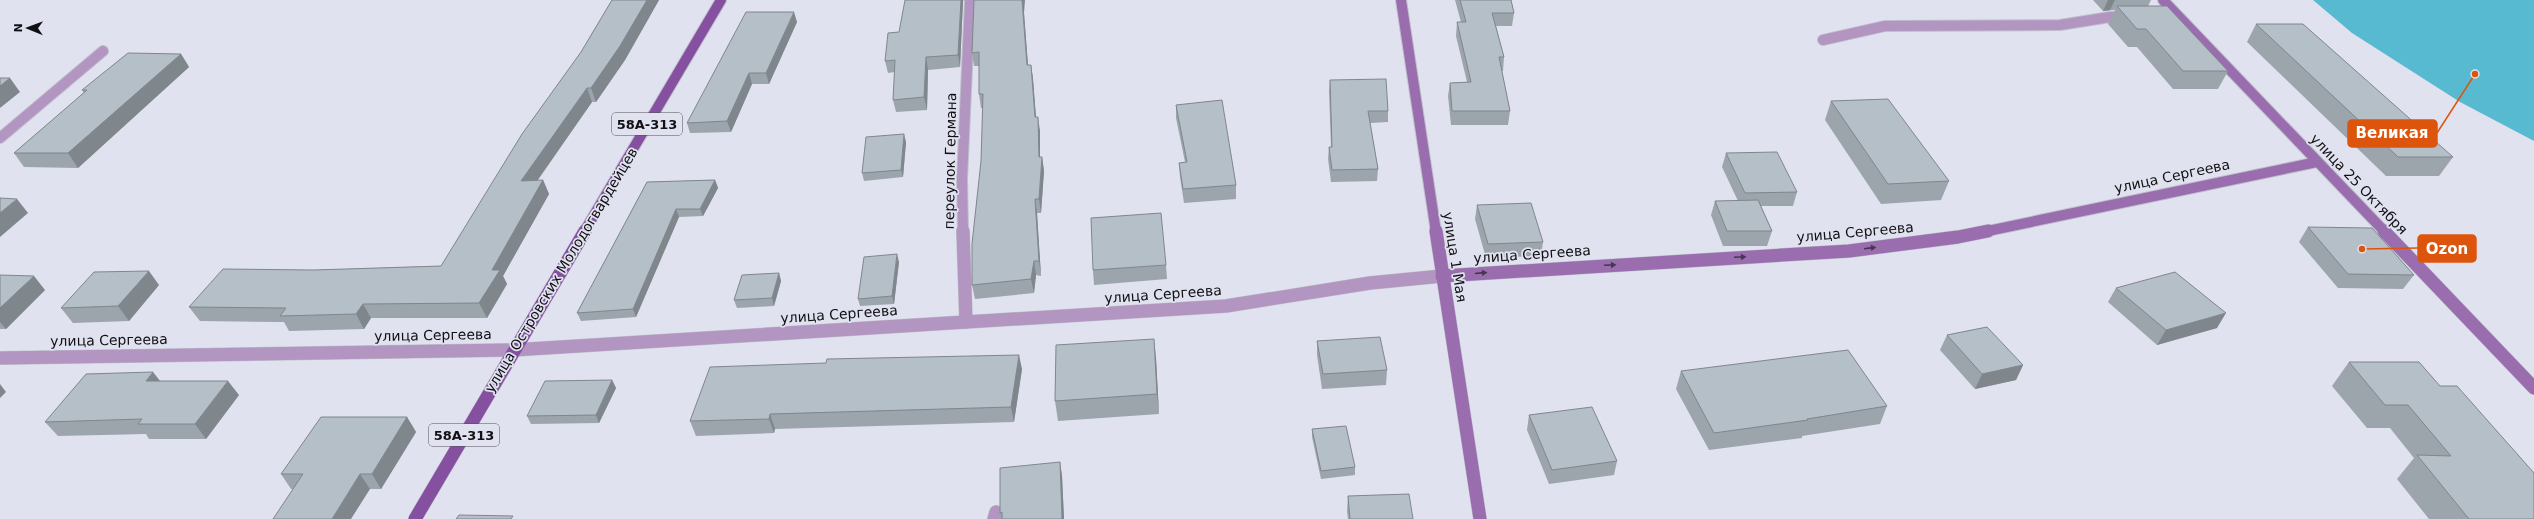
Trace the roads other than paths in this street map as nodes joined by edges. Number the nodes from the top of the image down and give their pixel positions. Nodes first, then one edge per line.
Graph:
1 (721, 0) edge
2 (1401, 0) edge
3 (2163, 0) edge
4 (970, 1) dead end
5 (2179, 16) junction
6 (2141, 17) edge
7 (2164, 17) edge
8 (1823, 40) dead end
9 (103, 51) dead end
10 (0, 138) edge
11 (2317, 162) junction
12 (1442, 276) junction
13 (966, 322) junction
14 (513, 350) junction
15 (0, 358) edge
16 (2534, 388) edge
17 (415, 519) edge
18 (1480, 519) edge

1 - 14 main road, улица Островских Молодогвардейцев / 58А-313
2 - 12 main road, улица 1 Мая
3 - 5 main road, улица 25 Октября
4 - 13 street, переулок Германа
5 - 7 street
5 - 11 main road, улица 25 Октября
6 - 8 street
9 - 10 street
12 -> 11 main road, улица Сергеева
11 - 16 main road, улица 25 Октября
12 - 13 street, улица Сергеева
12 - 18 main road, улица 1 Мая
13 - 14 street, улица Сергеева
14 - 15 street, улица Сергеева
14 - 17 main road, улица Островских Молодогвардейцев / 58А-313

